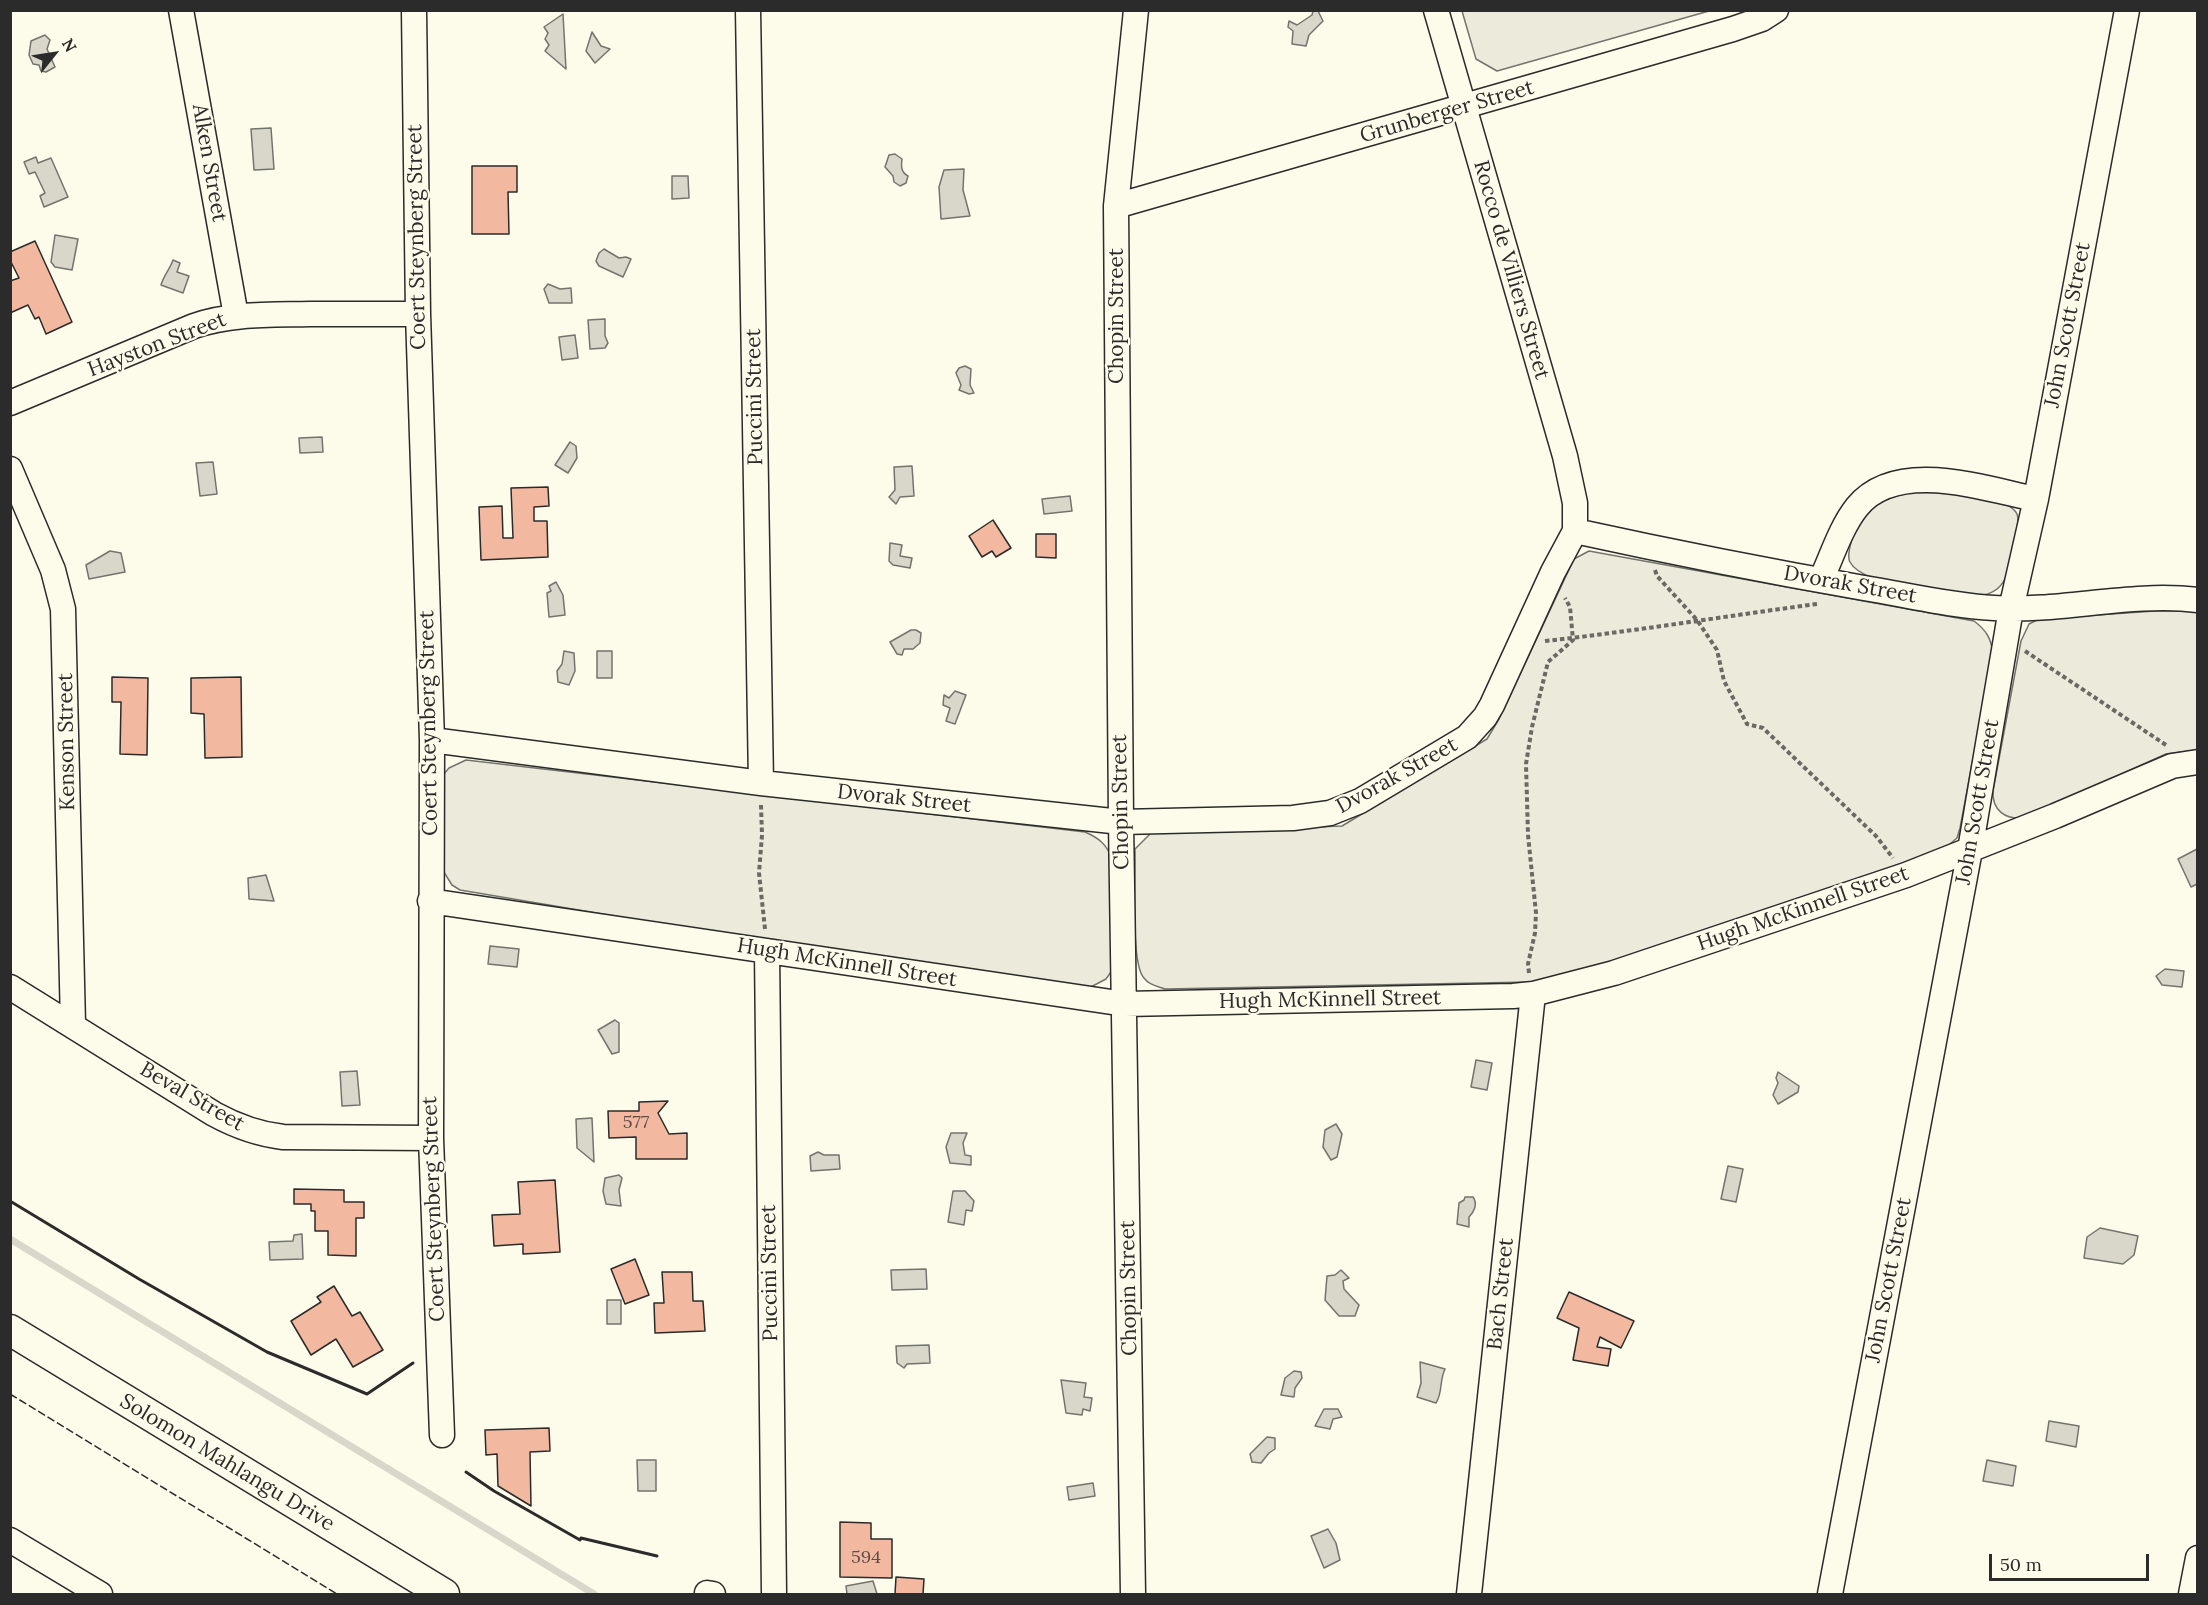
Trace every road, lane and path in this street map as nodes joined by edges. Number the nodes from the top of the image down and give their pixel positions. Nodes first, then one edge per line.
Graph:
1 (181, 10) edge
2 (414, 10) edge
3 (748, 10) edge
4 (1136, 10) edge
5 (1436, 10) edge
6 (1776, 10) edge
7 (2127, 10) edge
8 (1464, 108) junction
9 (1116, 207) junction
10 (418, 314) junction
11 (236, 316) junction
12 (10, 403) edge
13 (10, 469) edge
14 (2036, 499) junction
15 (1575, 531) junction
16 (1646, 547) junction
17 (1553, 572) junction
18 (1822, 592) junction
19 (2198, 600) edge
20 (2011, 609) junction
21 (1697, 620) junction
22 (1572, 636) junction
23 (2005, 642) junction
24 (1520, 644) junction
25 (432, 740) junction
26 (2190, 763) edge
27 (761, 783) junction
28 (1121, 822) junction
29 (1970, 850) junction
30 (1906, 875) junction
31 (430, 901) junction
32 (767, 951) junction
33 (10, 987) edge
34 (1533, 994) junction
35 (1125, 1004) junction
36 (73, 1024) junction
37 (431, 1138) junction
38 (10, 1330) edge
39 (442, 1435) dead end
40 (10, 1540) edge
41 (2198, 1558) edge
42 (100, 1594) edge
43 (444, 1594) edge
44 (774, 1594) edge
45 (1133, 1594) edge
46 (1469, 1594) edge
47 (1830, 1594) edge
48 (2191, 1594) edge

1 - 11 street, Alken Street
2 - 10 street, Coert Steynberg Street
3 - 27 street, Puccini Street
4 - 9 street, Chopin Street
5 - 8 street, Rocco de Villiers Street
6 - 8 street, Grunberger Street
7 - 14 street, John Scott Street
8 - 9 street, Grunberger Street
8 - 15 street, Rocco de Villiers Street
9 - 28 street, Chopin Street
10 - 11 street, Hayston Street
10 - 25 street, Coert Steynberg Street
11 - 12 street, Hayston Street
13 - 36 street, Kenson Street
14 - 18 street
14 - 20 street, John Scott Street
15 - 16 street, Dvorak Street
15 - 17 street, Dvorak Street
16 - 18 street, Dvorak Street
16 - 21 path
17 - 22 path
17 - 24 street, Dvorak Street
18 - 20 street, Dvorak Street
18 - 21 path
19 - 20 street, Dvorak Street
20 - 23 street, John Scott Street
21 - 22 path
21 - 30 path
22 - 24 path
22 - 34 path
23 - 26 path
23 - 29 street, John Scott Street
24 - 28 street, Dvorak Street
25 - 27 street, Dvorak Street
25 - 31 street, Coert Steynberg Street
26 - 29 street, Hugh McKinnell Street
27 - 28 street, Dvorak Street
27 - 32 path
28 - 35 street, Chopin Street
29 - 30 street, Hugh McKinnell Street
29 - 47 street, John Scott Street
30 - 34 street, Hugh McKinnell Street
31 - 32 street, Hugh McKinnell Street
31 - 37 street, Coert Steynberg Street
32 - 35 street, Hugh McKinnell Street
32 - 44 street, Puccini Street
33 - 36 street, Beval Street
34 - 35 street, Hugh McKinnell Street
34 - 46 street, Bach Street
35 - 45 street, Chopin Street
36 - 37 street, Beval Street
37 - 39 street, Coert Steynberg Street
38 - 43 main road, Solomon Mahlangu Drive
40 - 42 street
41 - 48 street

